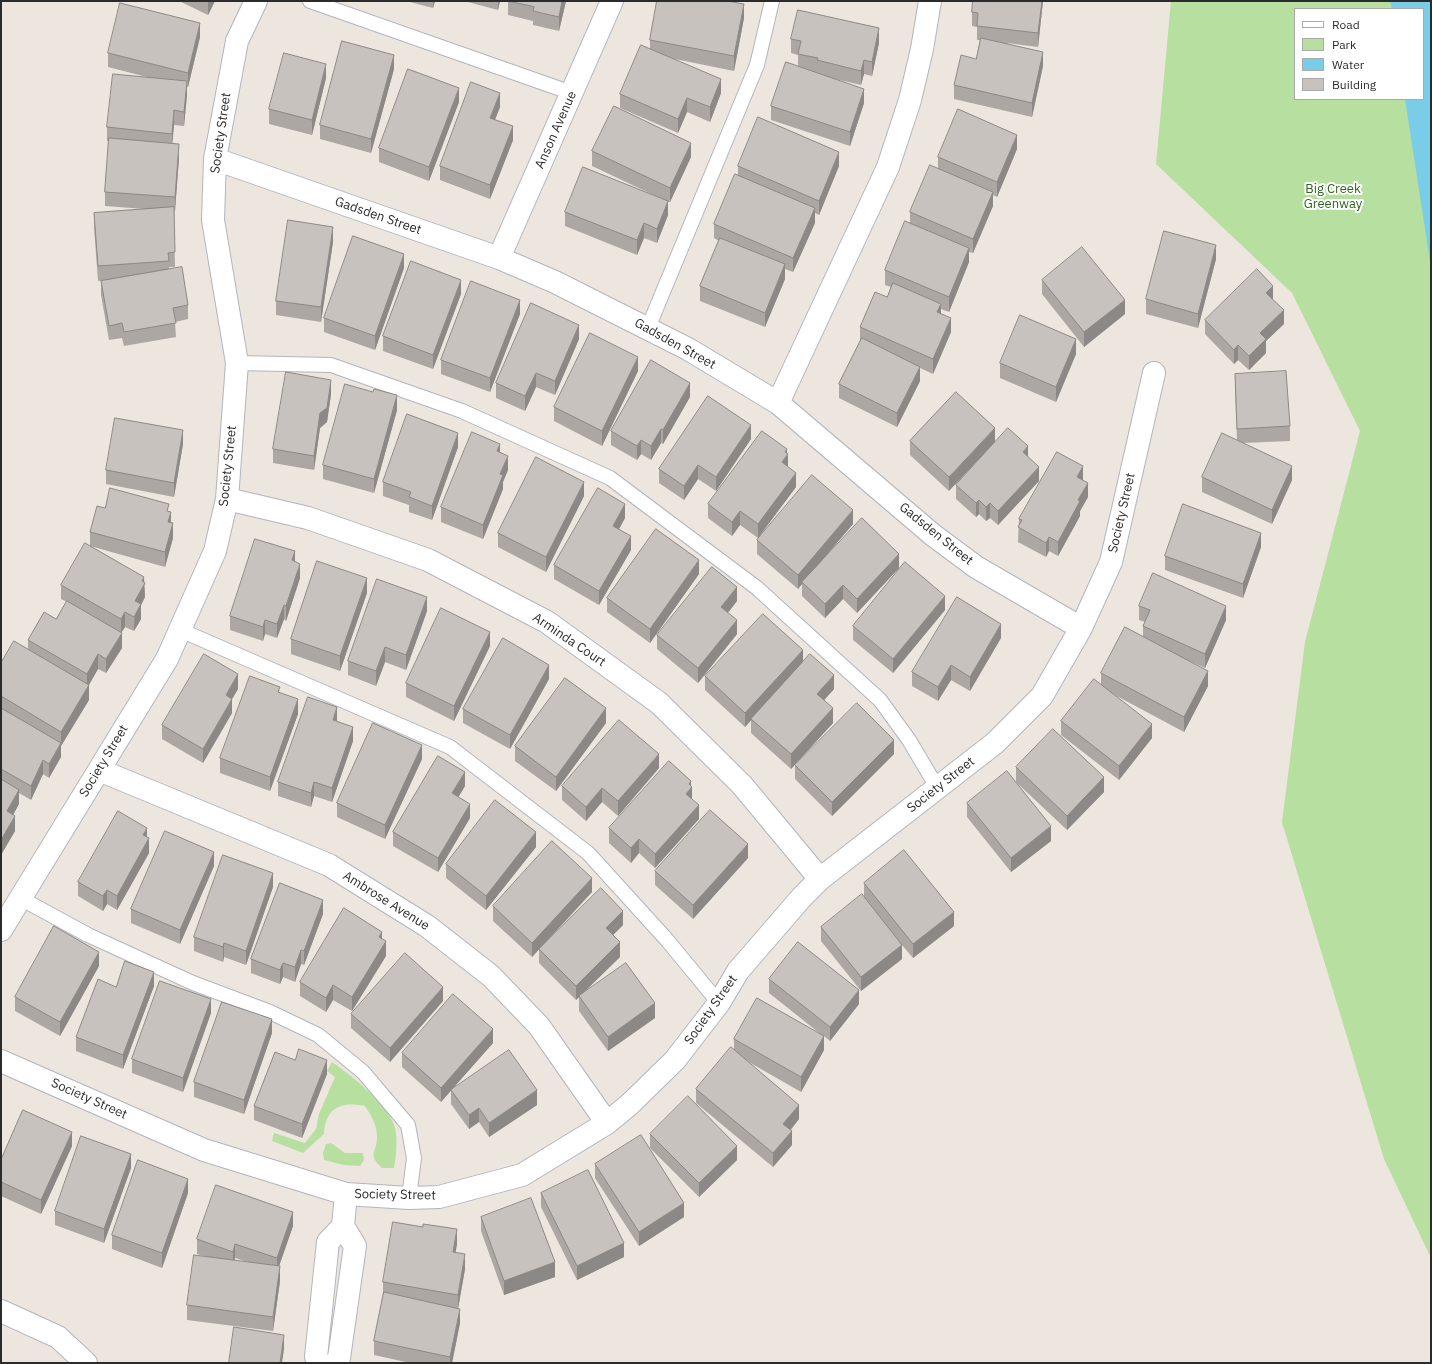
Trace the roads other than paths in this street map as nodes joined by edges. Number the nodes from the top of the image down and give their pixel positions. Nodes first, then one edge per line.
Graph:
1 (256, 1) edge
2 (310, 1) edge
3 (612, 1) edge
4 (772, 1) edge
5 (930, 1) edge
6 (572, 93) junction
7 (215, 158) junction
8 (499, 258) junction
9 (648, 328) junction
10 (237, 363) junction
11 (1154, 373) dead end
12 (778, 404) junction
13 (227, 499) junction
14 (1081, 628) junction
15 (180, 630) junction
16 (99, 770) junction
17 (938, 789) junction
18 (820, 879) junction
19 (20, 898) junction
20 (1, 930) edge
21 (719, 1003) junction
22 (1, 1061) edge
23 (607, 1124) junction
24 (346, 1194) junction
25 (409, 1198) junction
26 (343, 1226) junction
27 (322, 1299) junction
28 (346, 1302) junction
29 (1, 1311) edge
30 (86, 1363) edge
31 (320, 1363) edge
32 (334, 1363) edge

1 - 7 street, Society Street
2 - 6 lane
3 - 6 street, Anson Avenue
4 - 9 lane
5 - 12 street
6 - 8 street, Anson Avenue
7 - 8 street, Gadsden Street
7 - 10 street, Society Street
8 - 9 street, Gadsden Street
9 - 12 street, Gadsden Street
10 - 13 street, Society Street
10 - 17 lane
11 - 14 street, Society Street
12 - 14 street, Gadsden Street
13 - 15 street, Society Street
13 - 18 street, Arminda Court
14 - 17 street, Society Street
15 - 16 street, Society Street
15 - 21 lane
16 - 19 street, Society Street
16 - 23 street, Ambrose Avenue
17 - 18 street, Society Street
18 - 21 street, Society Street
19 - 20 street, Society Street
19 - 25 lane
21 - 23 street, Society Street
22 - 24 street, Society Street
23 - 25 street, Society Street
24 - 25 street, Society Street
24 - 26 street
26 - 27 street
26 - 28 street
27 - 28 street
27 - 31 street
28 - 32 street
29 - 30 street

